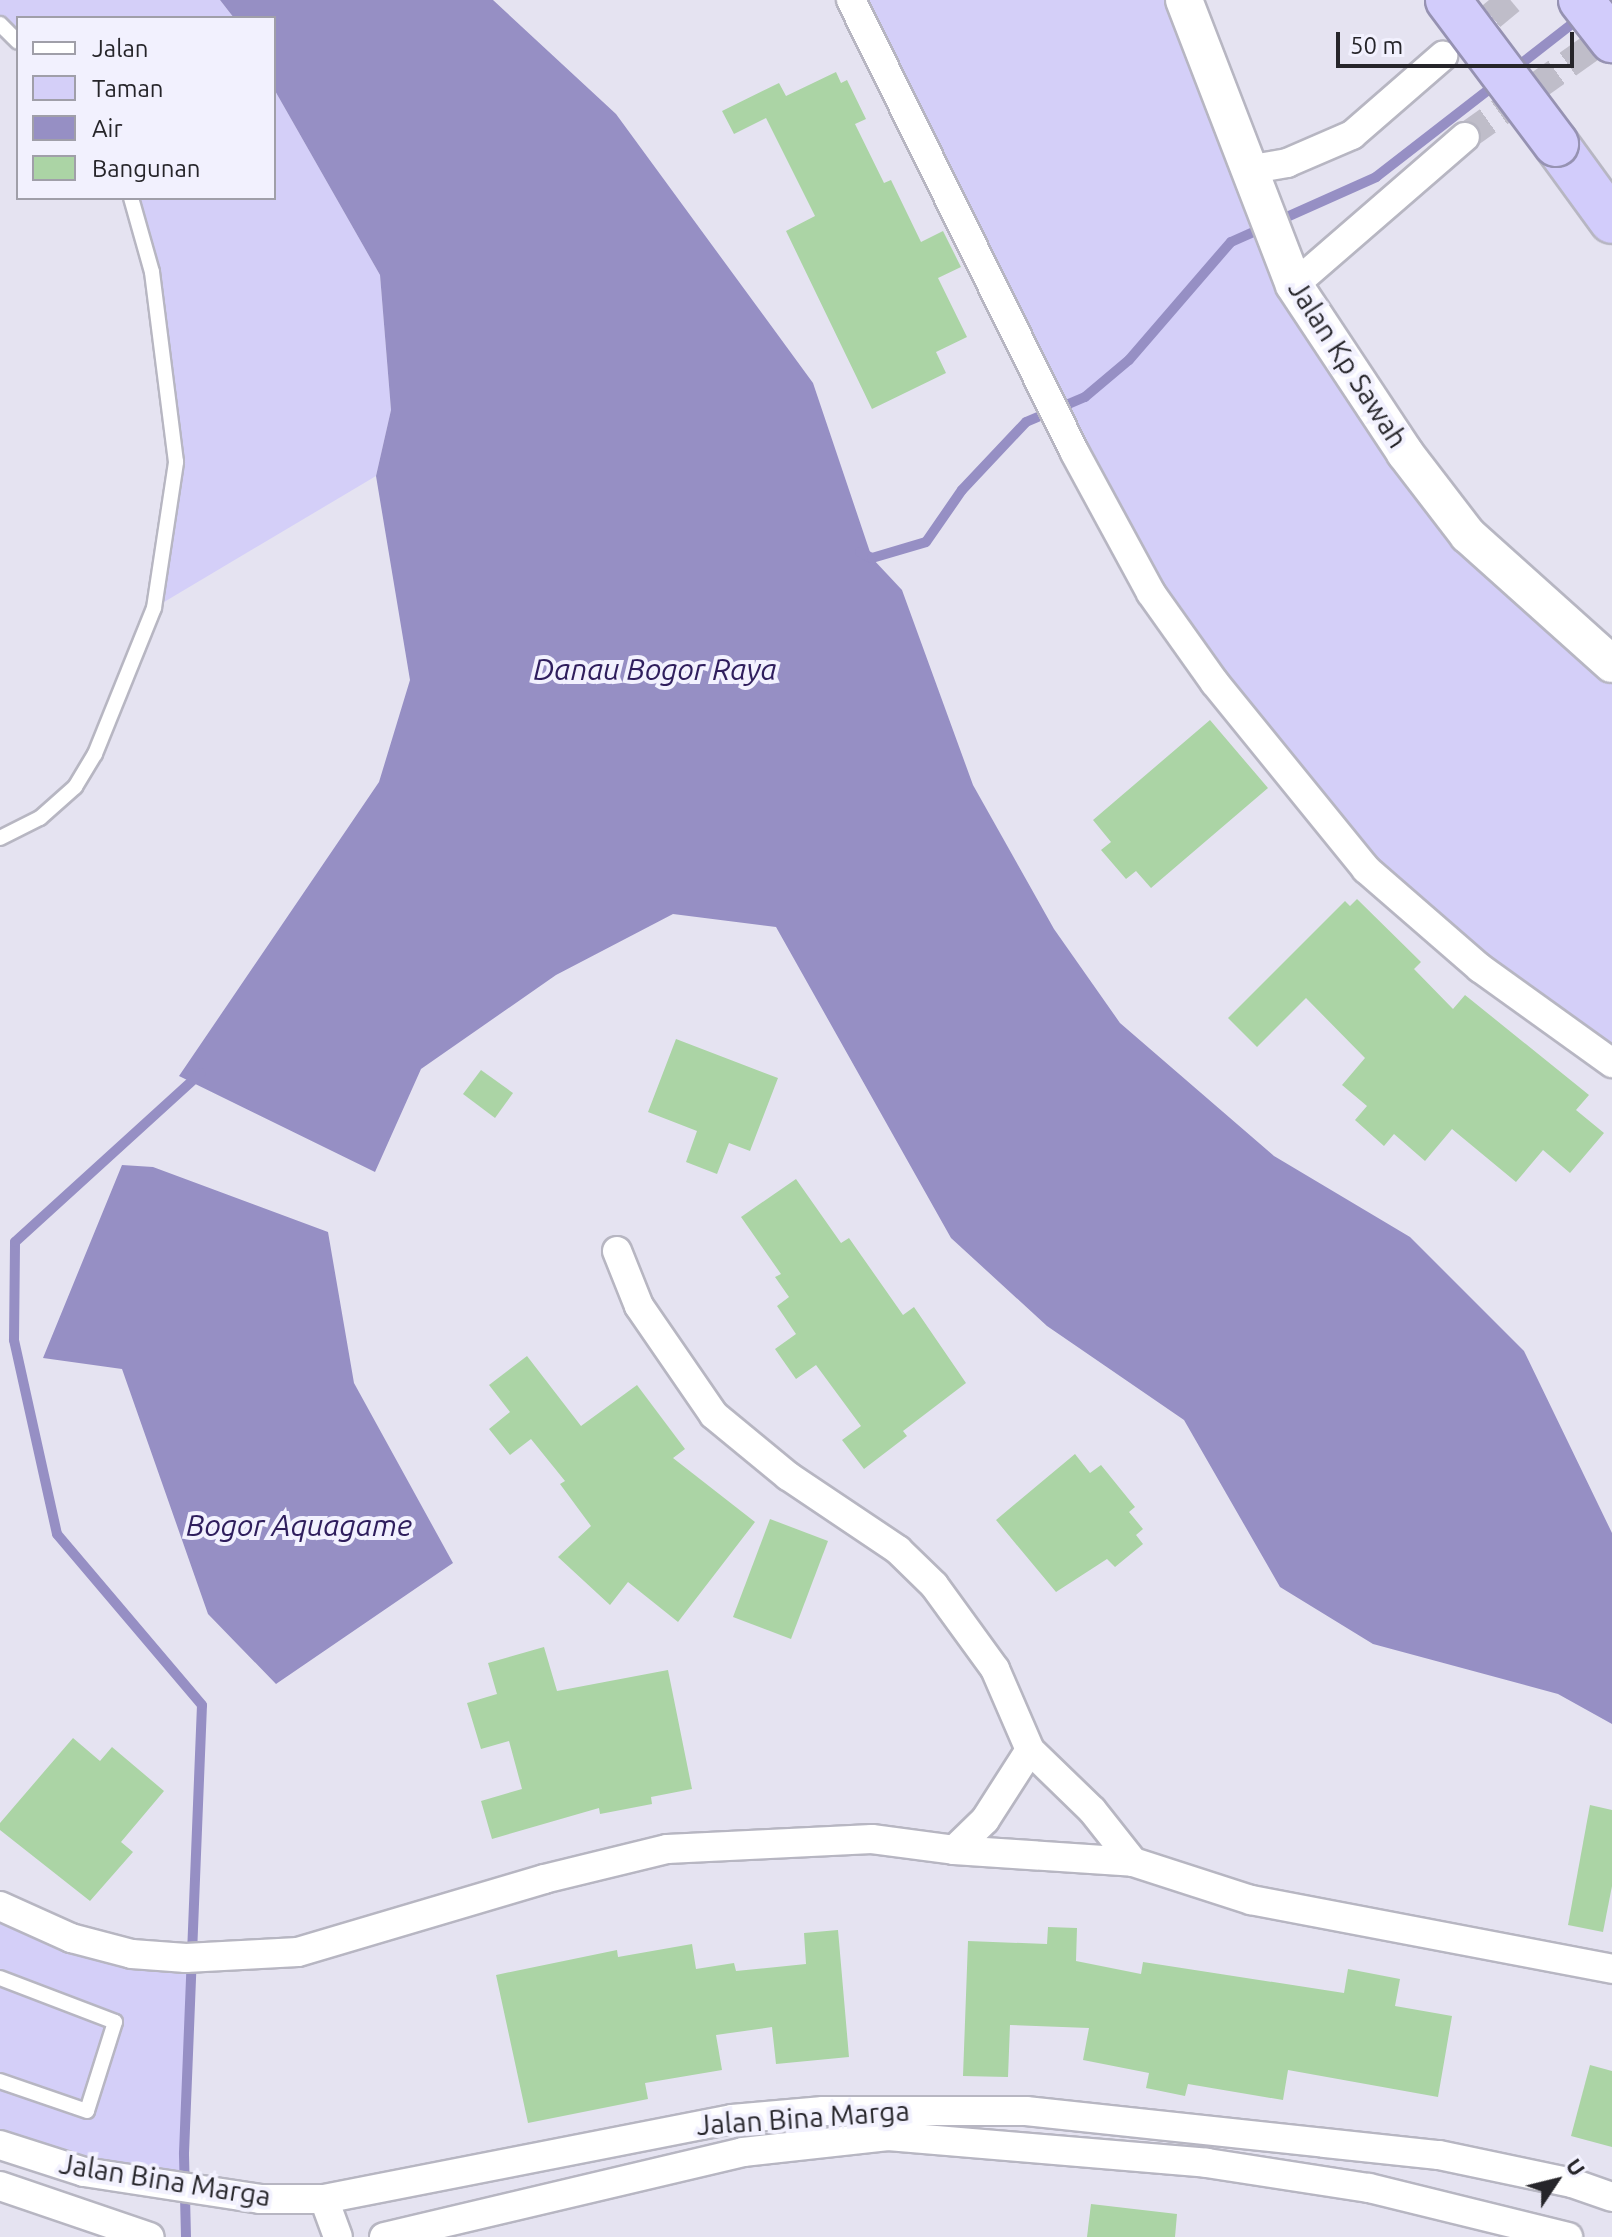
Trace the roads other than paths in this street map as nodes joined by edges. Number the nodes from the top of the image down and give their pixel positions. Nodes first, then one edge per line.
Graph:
1 (851, 0) edge
2 (1184, 0) edge
3 (1448, 0) edge
4 (1581, 0) edge
5 (0, 24) edge
6 (16, 40) edge
7 (1612, 40) edge
8 (1443, 56) tunnel mouth
9 (1465, 137) tunnel mouth
10 (1256, 180) junction
11 (132, 200) edge
12 (1612, 221) edge
13 (1291, 278) junction
14 (1612, 664) edge
15 (0, 838) edge
16 (1612, 1063) edge
17 (617, 1251) dead end
18 (1030, 1750) junction
19 (954, 1850) junction
20 (1133, 1862) junction
21 (0, 1906) edge
22 (1612, 1969) edge
23 (0, 1978) edge
24 (0, 2081) edge
25 (0, 2145) edge
26 (0, 2186) edge
27 (1612, 2197) edge
28 (324, 2199) junction
29 (150, 2237) edge
30 (338, 2237) edge
31 (384, 2237) edge
32 (1568, 2237) edge

1 - 16 street
2 - 10 street, Jalan Kp Sawah
3 - 12 highway, bridge
4 - 7 highway, bridge
5 - 6 lane
8 - 10 street
9 - 13 street
10 - 13 street, Jalan Kp Sawah
11 - 15 lane
13 - 14 street, Jalan Kp Sawah
17 - 18 street
18 - 19 street
18 - 20 street
19 - 20 street
19 - 21 street
20 - 22 street
23 - 24 lane
25 - 28 street, Jalan Bina Marga
26 - 29 street, Jalan Bina Marga
27 - 28 street, Jalan Bina Marga
28 - 30 street
31 - 32 street, Jalan Bina Marga

